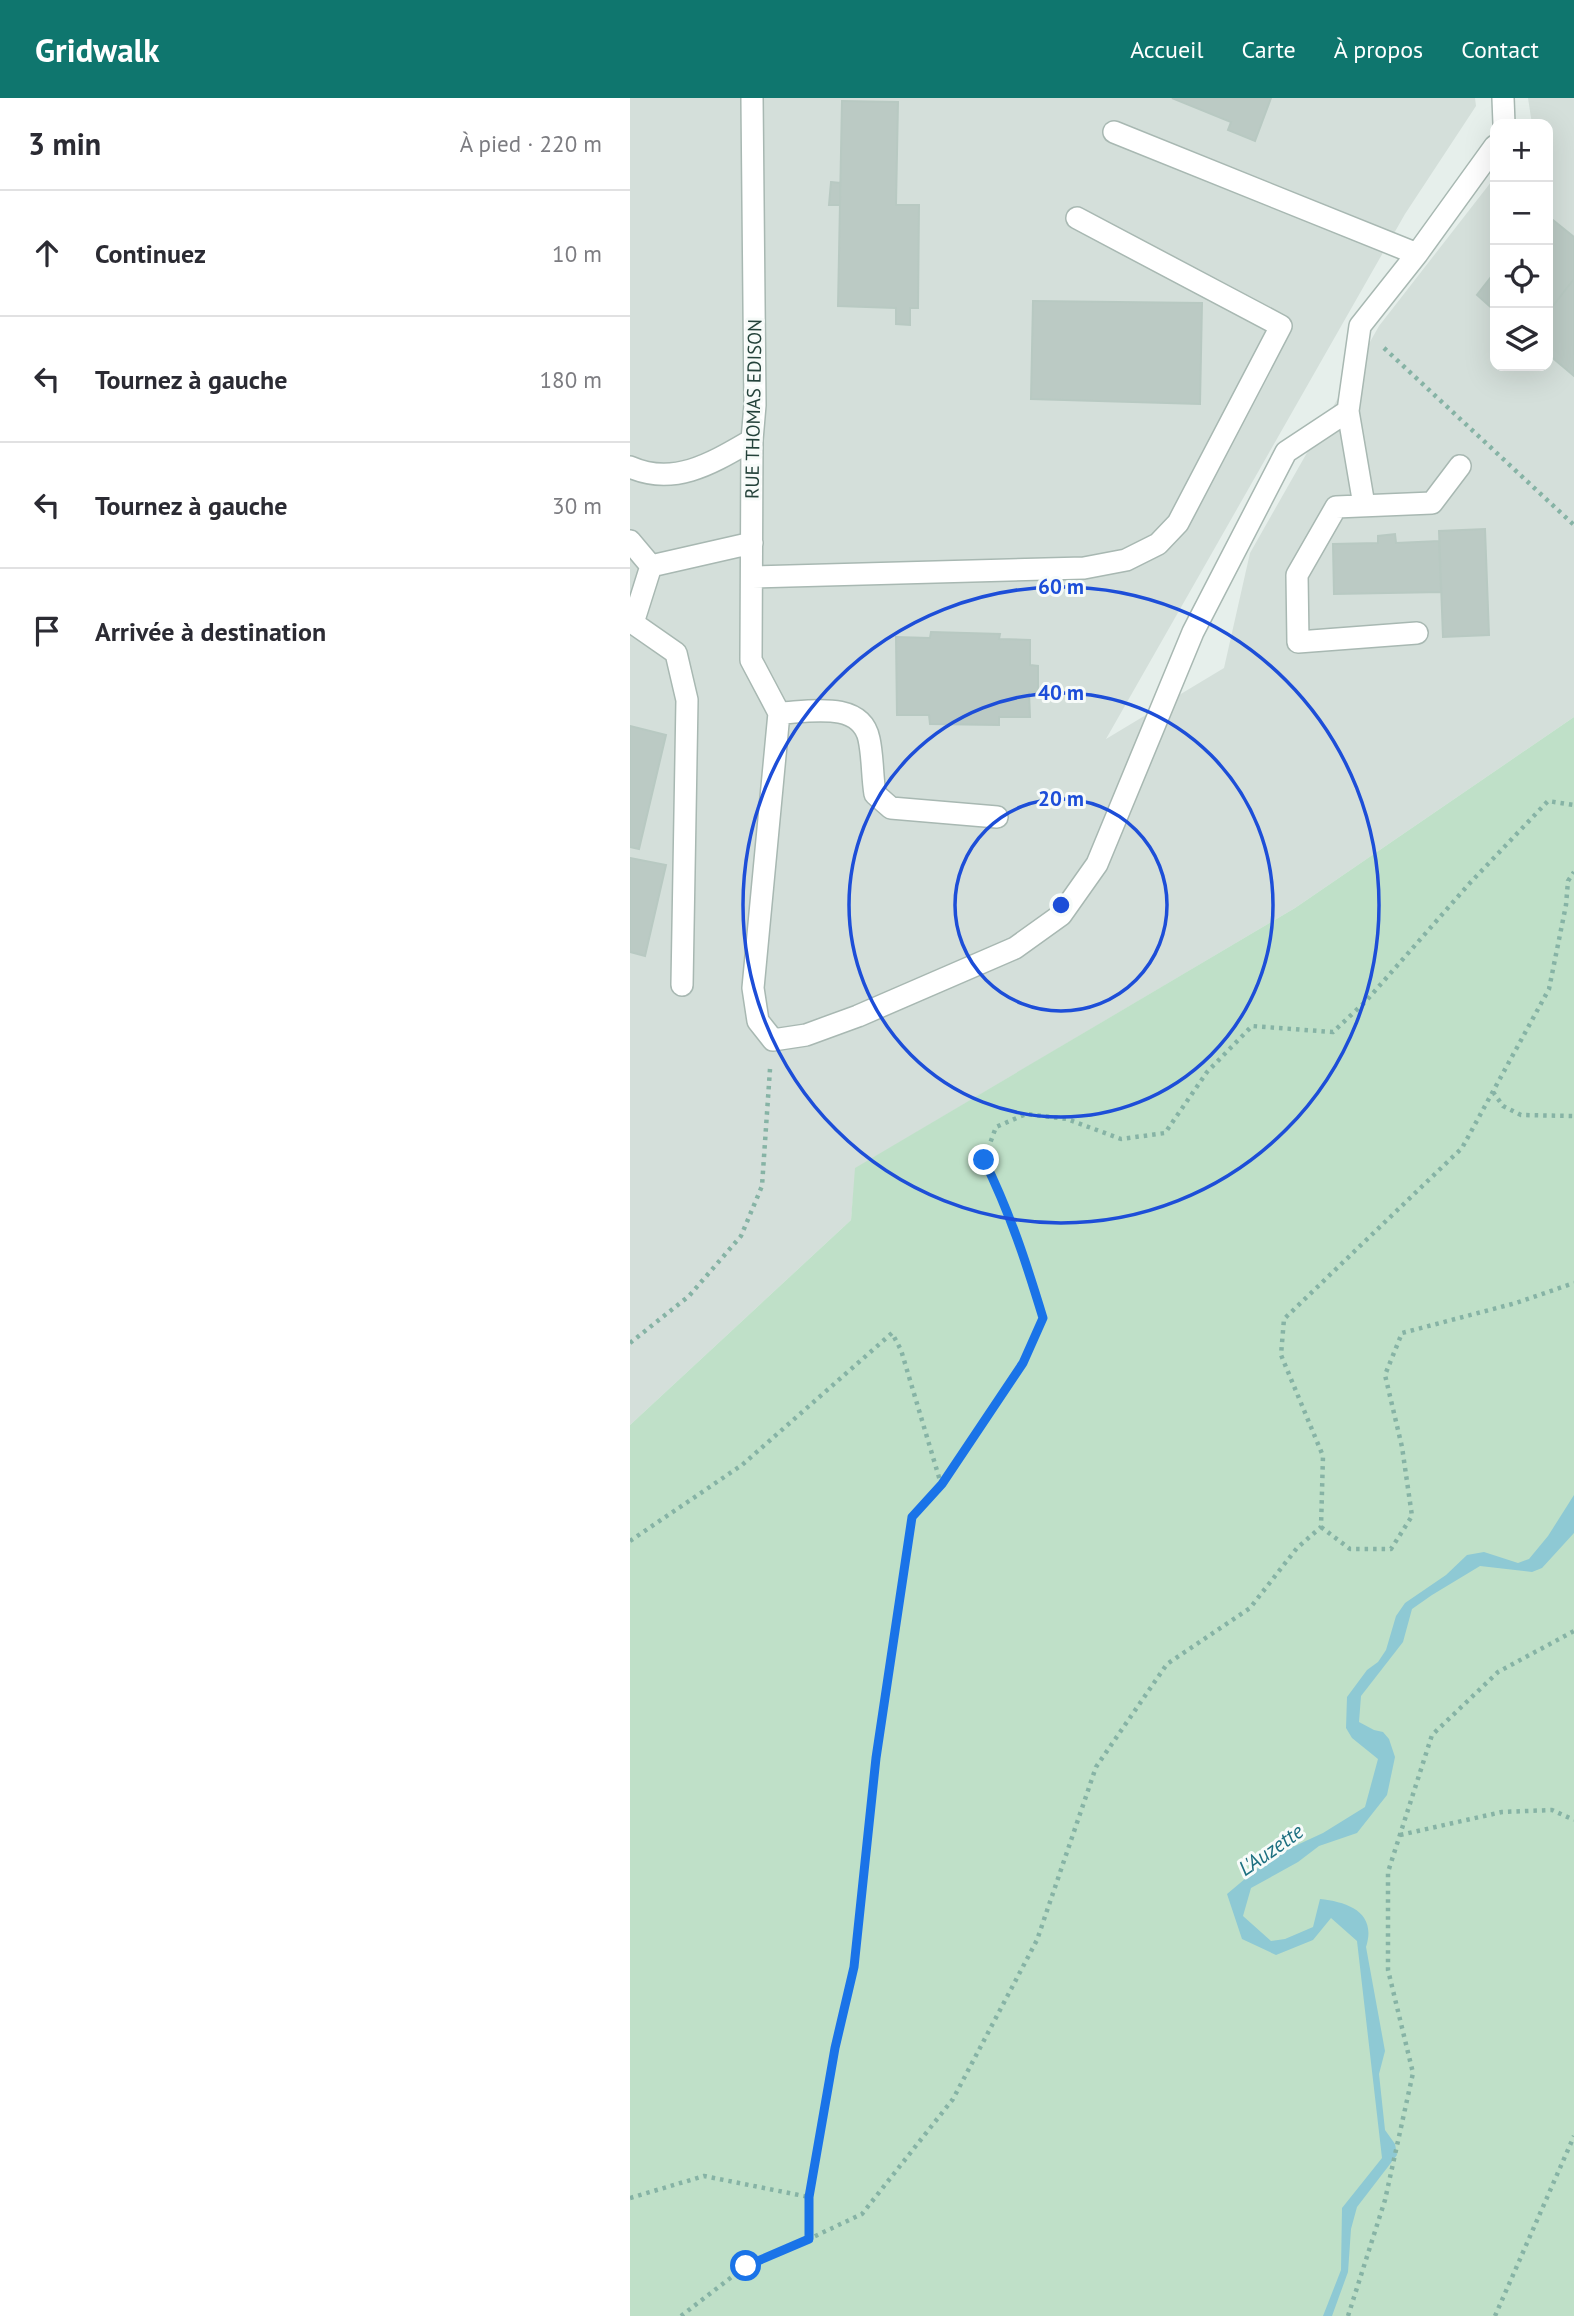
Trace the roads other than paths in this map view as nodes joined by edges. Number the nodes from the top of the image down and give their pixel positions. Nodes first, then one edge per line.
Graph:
1 (752, 98) edge
2 (1503, 98) edge
3 (1504, 119) edge
4 (1114, 132) dead end
5 (1490, 153) edge
6 (1077, 218) dead end
7 (1417, 254) junction
8 (1348, 411) junction
9 (752, 440) junction
10 (1460, 466) dead end
11 (630, 467) edge
12 (1364, 505) junction
13 (630, 541) edge
14 (752, 543) junction
15 (651, 566) junction
16 (752, 577) junction
17 (631, 624) edge
18 (1417, 633) dead end
19 (779, 713) junction
20 (997, 817) dead end
21 (682, 985) dead end

1 - 9 street, RUE THOMAS EDISON
2 - 3 street
4 - 7 street
5 - 7 street
6 - 16 street
7 - 8 street
8 - 12 street
8 - 19 street
9 - 11 street
9 - 14 street, RUE THOMAS EDISON
10 - 12 street
12 - 18 street
13 - 15 street
14 - 15 street
14 - 16 street, RUE THOMAS EDISON
15 - 17 street
16 - 19 street, RUE THOMAS EDISON
17 - 21 street
19 - 20 street

